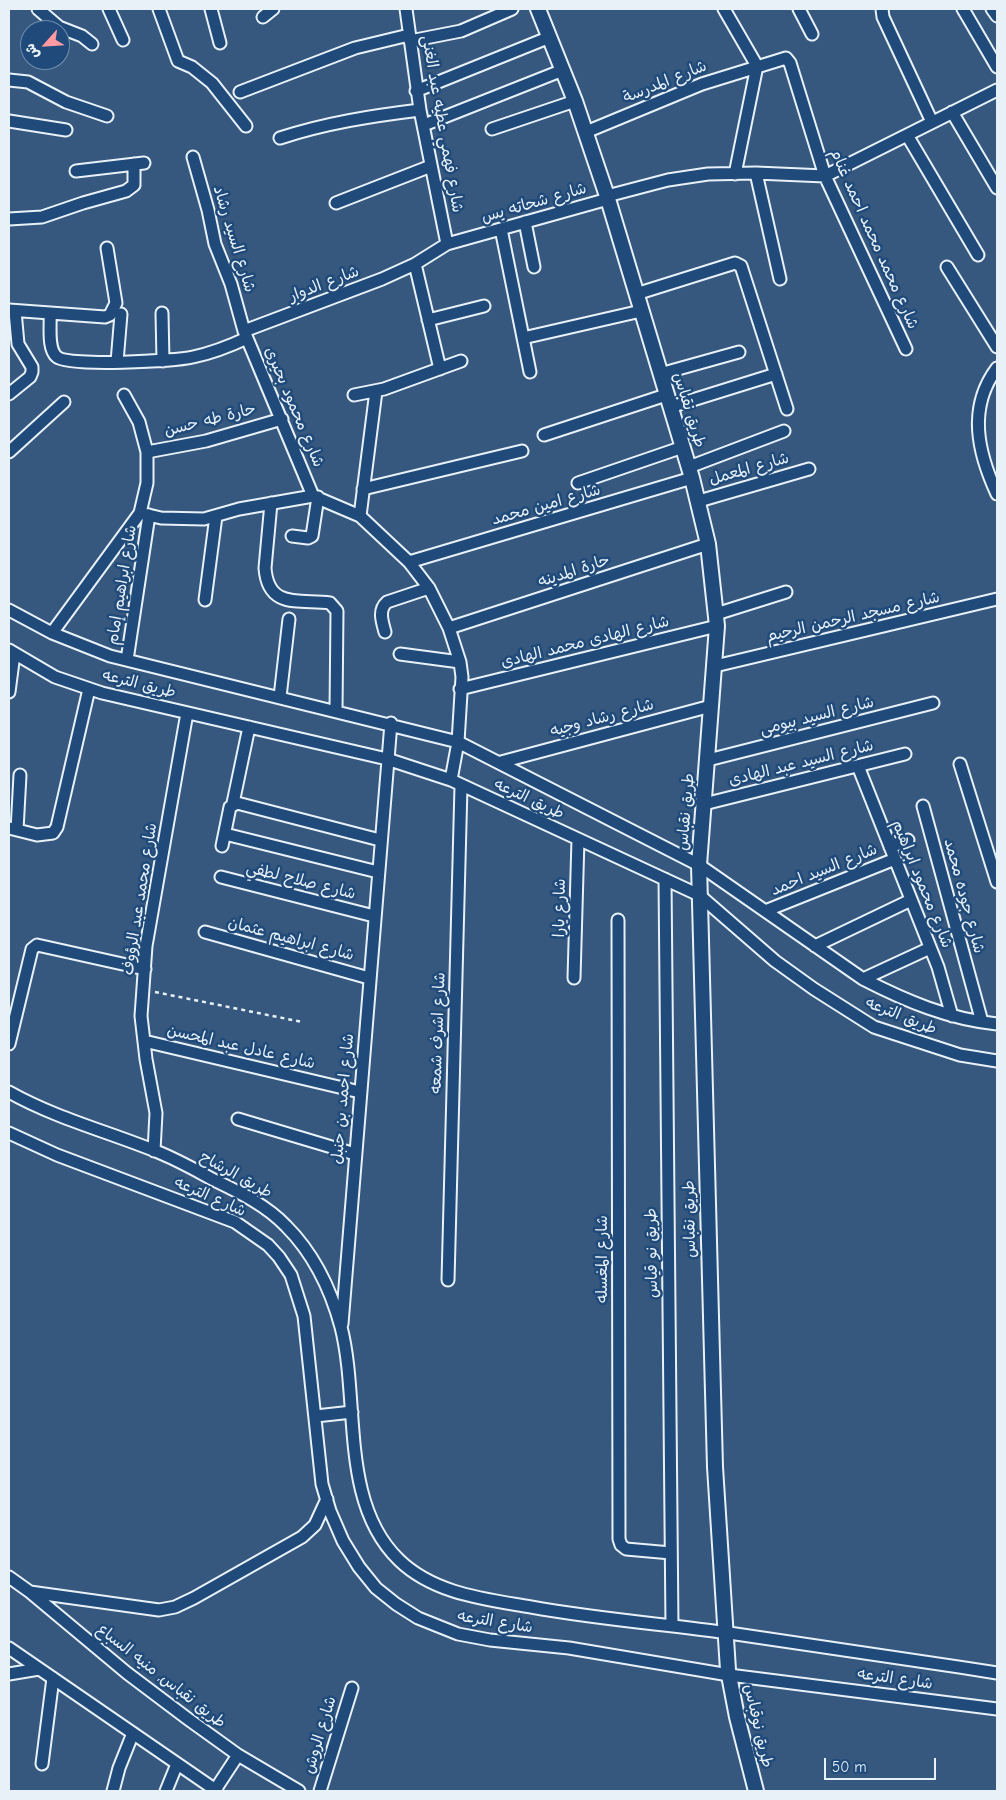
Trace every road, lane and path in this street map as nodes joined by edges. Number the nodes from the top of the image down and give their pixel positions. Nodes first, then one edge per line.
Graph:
1 (38, 9) edge
2 (109, 9) edge
3 (159, 9) edge
4 (211, 9) edge
5 (273, 9) edge
6 (406, 9) edge
7 (512, 9) edge
8 (538, 9) edge
9 (724, 9) edge
10 (799, 9) edge
11 (963, 9) edge
12 (992, 9) edge
13 (882, 13) edge
14 (997, 16) edge
15 (263, 17) dead end
16 (812, 34) dead end
17 (550, 37) junction
18 (410, 38) junction
19 (123, 40) dead end
20 (220, 43) dead end
21 (92, 44) dead end
22 (757, 66) junction
23 (997, 67) edge
24 (562, 70) junction
25 (9, 80) edge
26 (997, 90) edge
27 (416, 91) junction
28 (240, 92) dead end
29 (575, 101) junction
30 (420, 110) junction
31 (952, 112) junction
32 (107, 116) dead end
33 (9, 121) edge
34 (932, 122) junction
35 (424, 125) junction
36 (246, 126) dead end
37 (492, 129) dead end
38 (66, 130) dead end
39 (586, 132) junction
40 (908, 135) junction
41 (280, 138) dead end
42 (193, 157) dead end
43 (431, 166) junction
44 (76, 171) dead end
45 (756, 173) junction
46 (735, 174) junction
47 (825, 176) junction
48 (997, 188) edge
49 (607, 197) junction
50 (336, 203) dead end
51 (9, 219) edge
52 (525, 222) junction
53 (501, 229) junction
54 (447, 244) junction
55 (107, 248) dead end
56 (978, 255) dead end
57 (415, 264) junction
58 (534, 267) dead end
59 (946, 267) dead end
60 (780, 278) dead end
61 (636, 294) junction
62 (484, 306) dead end
63 (12, 310) edge
64 (641, 311) junction
65 (50, 313) junction
66 (121, 314) dead end
67 (162, 314) dead end
68 (428, 320) junction
69 (246, 335) junction
70 (523, 338) junction
71 (997, 347) edge
72 (906, 348) dead end
73 (739, 352) dead end
74 (163, 360) junction
75 (461, 361) dead end
76 (117, 362) junction
77 (997, 368) edge
78 (440, 369) junction
79 (530, 372) dead end
80 (660, 374) junction
81 (776, 374) junction
82 (376, 391) junction
83 (9, 394) edge
84 (124, 395) dead end
85 (354, 396) dead end
86 (668, 401) junction
87 (64, 402) dead end
88 (787, 409) dead end
89 (282, 419) junction
90 (784, 431) dead end
91 (544, 435) dead end
92 (682, 447) junction
93 (522, 451) dead end
94 (9, 452) edge
95 (147, 452) junction
96 (809, 469) dead end
97 (690, 472) junction
98 (578, 483) dead end
99 (363, 489) junction
100 (997, 494) edge
101 (316, 497) junction
102 (699, 501) junction
103 (271, 503) junction
104 (144, 514) junction
105 (216, 516) junction
106 (360, 516) junction
107 (292, 536) dead end
108 (708, 544) junction
109 (409, 562) junction
110 (429, 588) junction
111 (786, 592) dead end
112 (997, 599) edge
113 (205, 600) dead end
114 (9, 610) edge
115 (288, 619) dead end
116 (716, 620) junction
117 (449, 628) junction
118 (385, 632) dead end
119 (52, 633) junction
120 (11, 652) edge
121 (400, 654) dead end
122 (126, 660) junction
123 (460, 662) junction
124 (715, 666) junction
125 (89, 689) junction
126 (460, 689) junction
127 (9, 692) edge
128 (280, 697) junction
129 (933, 703) dead end
130 (711, 706) junction
131 (336, 711) junction
132 (187, 713) junction
133 (391, 723) junction
134 (249, 727) junction
135 (458, 742) junction
136 (905, 754) dead end
137 (388, 759) junction
138 (708, 760) junction
139 (501, 762) junction
140 (960, 764) dead end
141 (858, 766) junction
142 (20, 775) dead end
143 (456, 783) junction
144 (233, 803) junction
145 (704, 804) junction
146 (923, 806) dead end
147 (13, 829) edge
148 (225, 834) junction
149 (578, 839) junction
150 (380, 840) junction
151 (908, 840) dead end
152 (222, 846) dead end
153 (890, 847) junction
154 (895, 859) junction
155 (699, 865) junction
156 (378, 872) junction
157 (221, 877) dead end
158 (665, 879) junction
159 (997, 882) edge
160 (699, 895) junction
161 (911, 900) junction
162 (765, 911) junction
163 (374, 916) junction
164 (618, 920) dead end
165 (205, 932) dead end
166 (815, 946) junction
167 (930, 948) junction
168 (145, 969) junction
169 (369, 978) junction
170 (574, 978) dead end
171 (863, 979) junction
172 (143, 990) junction
173 (952, 1016) junction
174 (302, 1022) dead end
175 (982, 1022) junction
176 (997, 1024) edge
177 (144, 1040) junction
178 (9, 1044) edge
179 (997, 1061) edge
180 (9, 1092) edge
181 (360, 1092) junction
182 (238, 1119) dead end
183 (9, 1133) edge
184 (154, 1151) junction
185 (355, 1154) junction
186 (448, 1280) dead end
187 (342, 1329) junction
188 (347, 1413) junction
189 (321, 1415) junction
190 (327, 1500) junction
191 (671, 1553) junction
192 (9, 1578) edge
193 (30, 1592) junction
194 (672, 1626) junction
195 (726, 1639) junction
196 (9, 1648) edge
197 (39, 1669) junction
198 (728, 1672) junction
199 (997, 1673) edge
200 (9, 1674) edge
201 (53, 1678) junction
202 (352, 1688) dead end
203 (997, 1709) edge
204 (133, 1733) junction
205 (238, 1755) junction
206 (42, 1764) dead end
207 (177, 1764) junction
208 (113, 1791) edge
209 (166, 1791) edge
210 (216, 1791) edge
211 (299, 1791) edge
212 (320, 1791) edge
213 (756, 1791) edge

1 - 21 street
2 - 19 street
3 - 36 street
4 - 20 street
5 - 15 street
6 - 18 street, شارع فهمي عطيه عبد الغنى
7 - 18 street
8 - 17 street, طريق نقباس
9 - 22 street
10 - 16 street
11 - 23 street
12 - 14 street
13 - 34 street
17 - 24 street, طريق نقباس
17 - 27 street
18 - 27 street, شارع فهمي عطيه عبد الغنى
18 - 28 street
22 - 39 street, شارع المدرسة
22 - 46 street
22 - 47 street, شارع محمد محمد احمد غنام
24 - 29 street, طريق نقباس
24 - 35 street
25 - 32 street
26 - 31 street
27 - 30 street, شارع فهمي عطيه عبد الغنى
29 - 37 street
29 - 39 street, طريق نقباس
30 - 35 street, شارع فهمي عطيه عبد الغنى
30 - 41 street
31 - 34 street
31 - 48 street
33 - 38 street
34 - 40 street
35 - 43 street, شارع فهمي عطيه عبد الغنى
39 - 49 street, طريق نقباس
40 - 47 street
40 - 56 street
42 - 69 street, شارع السيد رشاد
43 - 50 street
43 - 54 street, شارع فهمي عطيه عبد الغنى
44 - 51 street
45 - 46 street, شارع شحاته يس
45 - 47 street, شارع شحاته يس
45 - 60 street
46 - 49 street, شارع شحاته يس
47 - 72 street, شارع محمد محمد احمد غنام
49 - 52 street, شارع شحاته يس
49 - 61 street, طريق نقباس
52 - 53 street, شارع شحاته يس
52 - 58 street
53 - 54 street, شارع شحاته يس
53 - 70 street
54 - 57 street, شارع شحاته يس
55 - 65 street
57 - 68 street
57 - 69 street, شارع الدوار
59 - 71 street
61 - 64 street, طريق نقباس
61 - 81 street
62 - 68 street
63 - 65 street
63 - 83 street
64 - 70 street
64 - 80 street, طريق نقباس
65 - 76 street, شارع الدوار
66 - 76 street
67 - 74 street
68 - 78 street
69 - 74 street, شارع الدوار
69 - 89 street, شارع محمود بحيرى
70 - 79 street
73 - 80 street
74 - 76 street, شارع الدوار
75 - 78 street
77 - 100 street
78 - 82 street
80 - 86 street, طريق نقباس
81 - 86 street
81 - 88 street
82 - 85 street
82 - 99 street
84 - 95 street, شارع ابراهيم إمام
86 - 91 street
86 - 92 street, طريق نقباس
87 - 94 street
89 - 95 street, حارة طه حسن
89 - 101 street, شارع محمود بحيرى
90 - 97 street, شارع امين محمد
92 - 97 street, طريق نقباس
92 - 98 street
93 - 99 street
95 - 104 street, شارع ابراهيم إمام
96 - 102 street, شارع المعمل
97 - 102 street, طريق نقباس
97 - 109 street, شارع امين محمد
99 - 106 street
101 - 103 street
101 - 106 street, شارع اشرف شمعه
101 - 107 street
102 - 108 street, طريق نقباس
103 - 105 street
103 - 131 street
104 - 105 street
104 - 119 street
104 - 122 street, شارع ابراهيم إمام
105 - 113 street
106 - 109 street, شارع اشرف شمعه
108 - 116 street, طريق نقباس
108 - 117 street, حارة المدينه
109 - 110 street, شارع اشرف شمعه
110 - 117 street, شارع اشرف شمعه
110 - 118 street
111 - 116 street, شارع الهادى محمد الهادى
112 - 124 street, شارع مسجد الرحمن الرحيم
114 - 119 street, طريق الترعه
115 - 128 street
116 - 124 street, طريق نقباس
116 - 126 street, شارع الهادى محمد الهادى
117 - 123 street, شارع اشرف شمعه
119 - 122 street, طريق الترعه
120 - 125 street, طريق الترعه
120 - 127 street
121 - 123 street
122 - 128 street, طريق الترعه
123 - 126 street, شارع اشرف شمعه
124 - 130 street, طريق نقباس
125 - 132 street, طريق الترعه
125 - 147 street
126 - 135 street, شارع اشرف شمعه
128 - 131 street, طريق الترعه
129 - 138 street, شارع السيد بيومى
130 - 138 street, طريق نقباس
130 - 139 street, شارع رشاد وجيه
131 - 133 street, طريق الترعه
132 - 134 street, طريق الترعه
132 - 168 street, شارع محمد عبد الرؤوف
133 - 135 street, طريق الترعه
133 - 137 street, شارع احمد بن حنبل
134 - 137 street, طريق الترعه
134 - 144 street
135 - 139 street, طريق الترعه
135 - 143 street, شارع اشرف شمعه
136 - 141 street, شارع السيد عبد الهادى
137 - 143 street, طريق الترعه
137 - 150 street, شارع احمد بن حنبل
138 - 145 street, طريق نقباس
139 - 155 street, طريق الترعه
140 - 159 street
141 - 145 street, شارع السيد عبد الهادى
141 - 153 street, شارع محمود ابراهيم
142 - 147 street
143 - 149 street, طريق الترعه
143 - 186 street, شارع اشرف شمعه
144 - 148 street
144 - 150 street
145 - 155 street, طريق نقباس
146 - 175 street, شارع جوده محمد
148 - 152 street
148 - 156 street
149 - 158 street, طريق الترعه
149 - 170 street, شارع يارا
150 - 156 street, شارع احمد بن حنبل
151 - 153 street
153 - 154 street, شارع محمود ابراهيم
154 - 161 street, شارع محمود ابراهيم
154 - 162 street, شارع السيد احمد
155 - 160 street, طريق نقباس
155 - 162 street, طريق الترعه
156 - 163 street, شارع احمد بن حنبل
157 - 163 street, شارع صلاح لطفي
158 - 160 street, طريق الترعه
158 - 191 street, طريق نو قياس
160 - 179 street, طريق الترعه
160 - 195 street, طريق نقباس
161 - 166 street
161 - 167 street, شارع محمود ابراهيم
162 - 166 street, طريق الترعه
163 - 169 street, شارع احمد بن حنبل
164 - 191 street, شارع المغسله
165 - 169 street, شارع ابراهيم عثمان
166 - 171 street, طريق الترعه
167 - 171 street
167 - 173 street, شارع محمود ابراهيم
168 - 172 street, شارع محمد عبد الرؤوف
168 - 178 street
169 - 181 street, شارع احمد بن حنبل
171 - 173 street, طريق الترعه
172 - 174 path
172 - 177 street, شارع محمد عبد الرؤوف
173 - 175 street, طريق الترعه
175 - 176 street, طريق الترعه
177 - 181 street, شارع عادل عبد المحسن
177 - 184 street, شارع محمد عبد الرؤوف
180 - 184 street, طريق الرشاح
181 - 185 street, شارع احمد بن حنبل
182 - 185 street
183 - 189 street, شارع الترعه
184 - 187 street, طريق الرشاح
185 - 187 street, شارع احمد بن حنبل
187 - 188 street, طريق الرشاح
188 - 189 street
188 - 194 street, شارع الترعه
189 - 190 street, شارع الترعه
190 - 193 street
190 - 198 street, شارع الترعه
191 - 194 street, طريق نو قياس
192 - 193 street, طريق نقباس, منيه السباع
193 - 205 street, طريق نقباس, منيه السباع
194 - 195 street, شارع الترعه
195 - 198 street, طريق نقباس
195 - 199 street, شارع الترعه
196 - 197 street
197 - 200 street
197 - 201 street
198 - 203 street, شارع الترعه
198 - 213 street, طريق نوقباس
201 - 204 street
201 - 206 street
202 - 212 street, شارع الروش
204 - 207 street
204 - 208 street
205 - 210 street
205 - 211 street, طريق نقباس, منيه السباع
207 - 209 street
207 - 210 street

